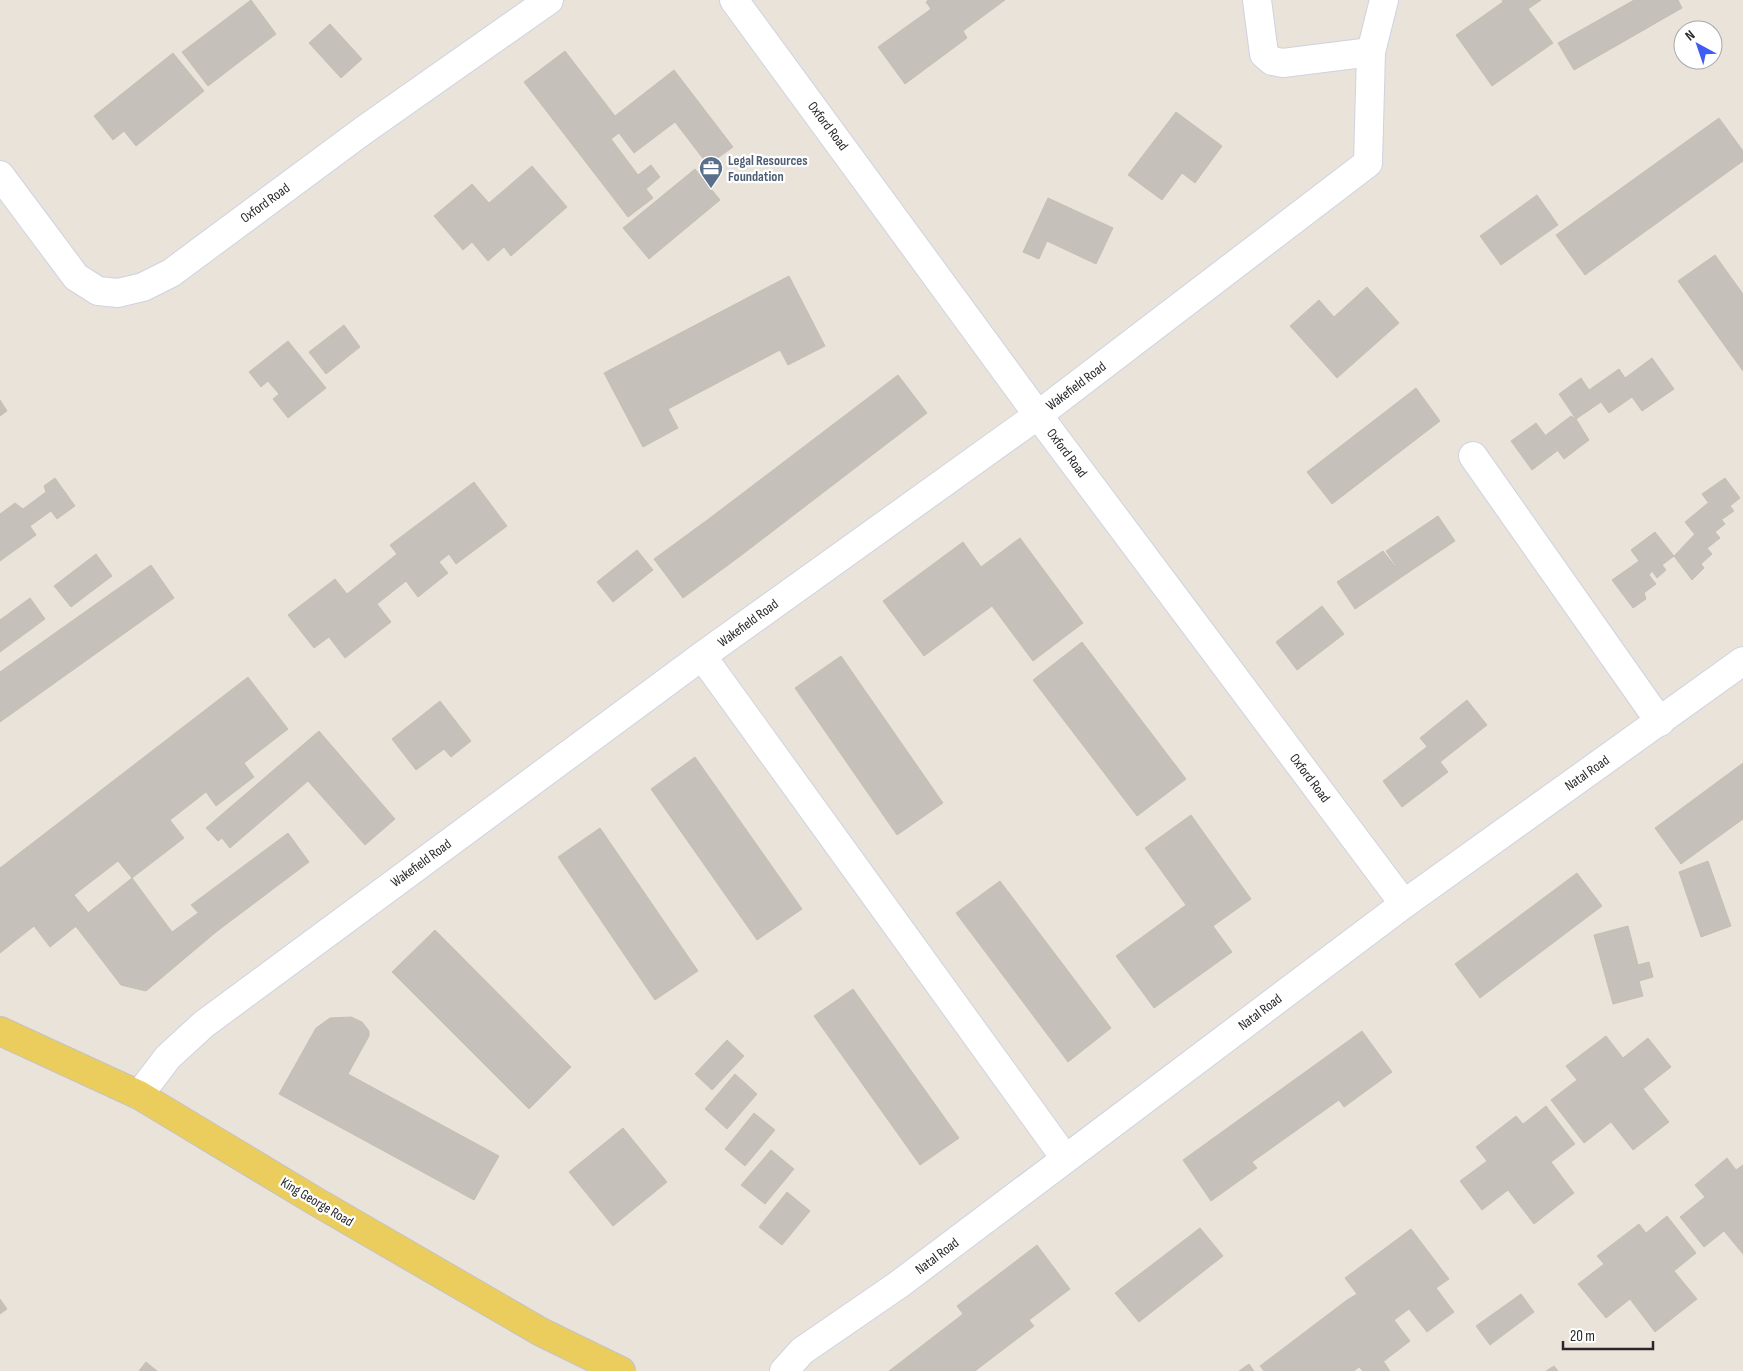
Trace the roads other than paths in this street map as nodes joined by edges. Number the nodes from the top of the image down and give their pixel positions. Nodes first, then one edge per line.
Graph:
1 (549, 0) edge
2 (734, 0) edge
3 (1257, 0) edge
4 (1384, 0) edge
5 (1371, 52) junction
6 (0, 174) edge
7 (1038, 414) junction
8 (1473, 456) dead end
9 (702, 656) junction
10 (1743, 661) edge
11 (1660, 722) junction
12 (1404, 904) junction
13 (4, 1031) edge
14 (139, 1095) junction
15 (1065, 1158) junction
16 (621, 1371) edge
17 (784, 1371) edge

1 - 6 street, Oxford Road
2 - 7 street, Oxford Road
3 - 5 street
4 - 5 street
5 - 7 street, Wakefield Road
7 - 9 street, Wakefield Road
7 - 12 street, Oxford Road
8 - 11 street
9 - 14 street, Wakefield Road
9 - 15 street
10 - 11 street, Natal Road
11 - 12 street, Natal Road
12 - 15 street, Natal Road
13 - 14 main road, King George Road
14 - 16 main road, King George Road
15 - 17 street, Natal Road

